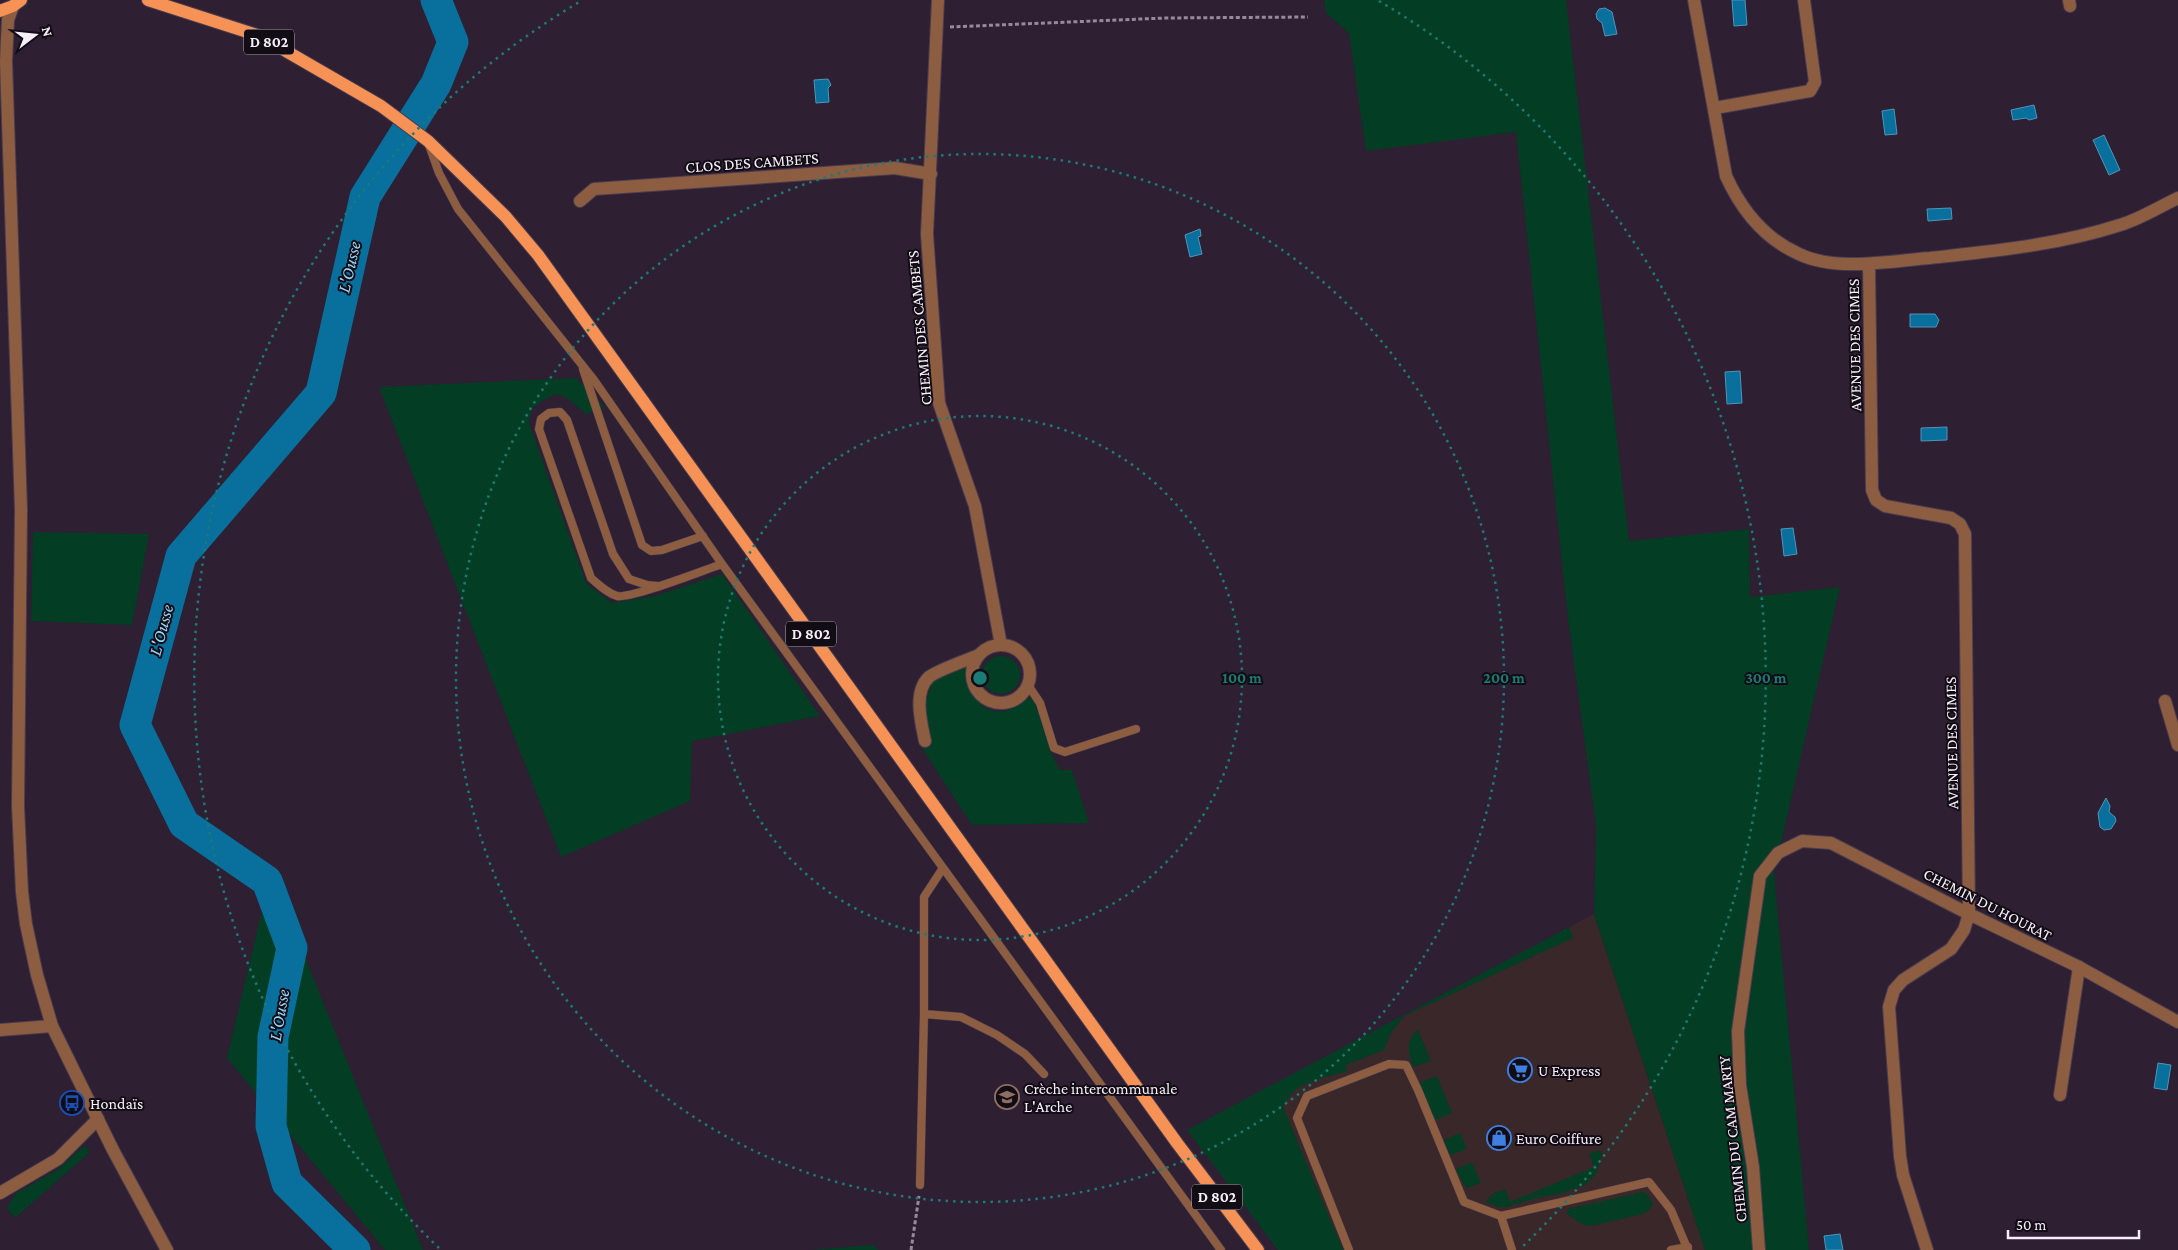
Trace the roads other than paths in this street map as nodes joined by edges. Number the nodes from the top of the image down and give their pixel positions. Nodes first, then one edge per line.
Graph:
1 (148, 0) edge
2 (938, 0) edge
3 (1694, 0) edge
4 (1804, 0) edge
5 (17, 3) edge
6 (0, 11) edge
7 (0, 38) edge
8 (6, 57) junction
9 (1715, 108) junction
10 (424, 138) junction
11 (931, 174) junction
12 (2178, 198) edge
13 (580, 201) dead end
14 (1870, 264) junction
15 (581, 363) junction
16 (703, 536) junction
17 (722, 564) junction
18 (657, 586) junction
19 (1001, 645) junction
20 (979, 655) junction
21 (1028, 684) junction
22 (2165, 701) dead end
23 (1136, 729) dead end
24 (925, 741) dead end
25 (2178, 745) edge
26 (1778, 853) joint
27 (943, 868) junction
28 (1969, 914) junction
29 (2079, 967) junction
30 (924, 1014) junction
31 (2178, 1022) edge
32 (52, 1026) junction
33 (0, 1030) edge
34 (1044, 1074) dead end
35 (2060, 1094) dead end
36 (98, 1119) junction
37 (920, 1186) road end
38 (0, 1193) edge
39 (1501, 1216) junction
40 (1688, 1249) edge
41 (167, 1250) edge
42 (1221, 1250) edge
43 (1258, 1250) edge
44 (1350, 1250) edge
45 (1512, 1250) edge
46 (1671, 1250) edge
47 (1759, 1250) edge
48 (1927, 1250) edge

1 - 10 main road, D 802
2 - 11 street, CHEMIN DES CAMBETS
3 - 9 street
4 - 9 street
5 - 6 main road
5 - 8 street
7 - 8 street
8 - 32 street
9 - 14 street
10 - 15 lane
10 - 43 main road, D 802
11 - 13 street, CLOS DES CAMBETS
11 - 19 street, CHEMIN DES CAMBETS
12 - 14 street
14 - 28 street, AVENUE DES CIMES
15 - 16 lane
15 - 16 lane
16 - 17 lane
17 - 18 lane
17 - 27 lane
18 - 18 lane
19 - 20 street
19 - 21 street
20 - 21 street
20 - 24 street
21 - 23 lane
22 - 25 street
26 - 28 street, CHEMIN DU HOURAT
26 - 47 street, CHEMIN DU CAM MARTY
27 - 30 lane
27 - 42 lane
28 - 29 street, CHEMIN DU HOURAT
28 - 48 street, AVENUE DES CIMES
29 - 31 street, CHEMIN DU HOURAT
29 - 35 street
30 - 34 lane
30 - 37 lane
32 - 33 street
32 - 36 street
36 - 38 street
36 - 41 street
39 - 40 lane
39 - 44 lane
39 - 45 lane
40 - 46 lane

